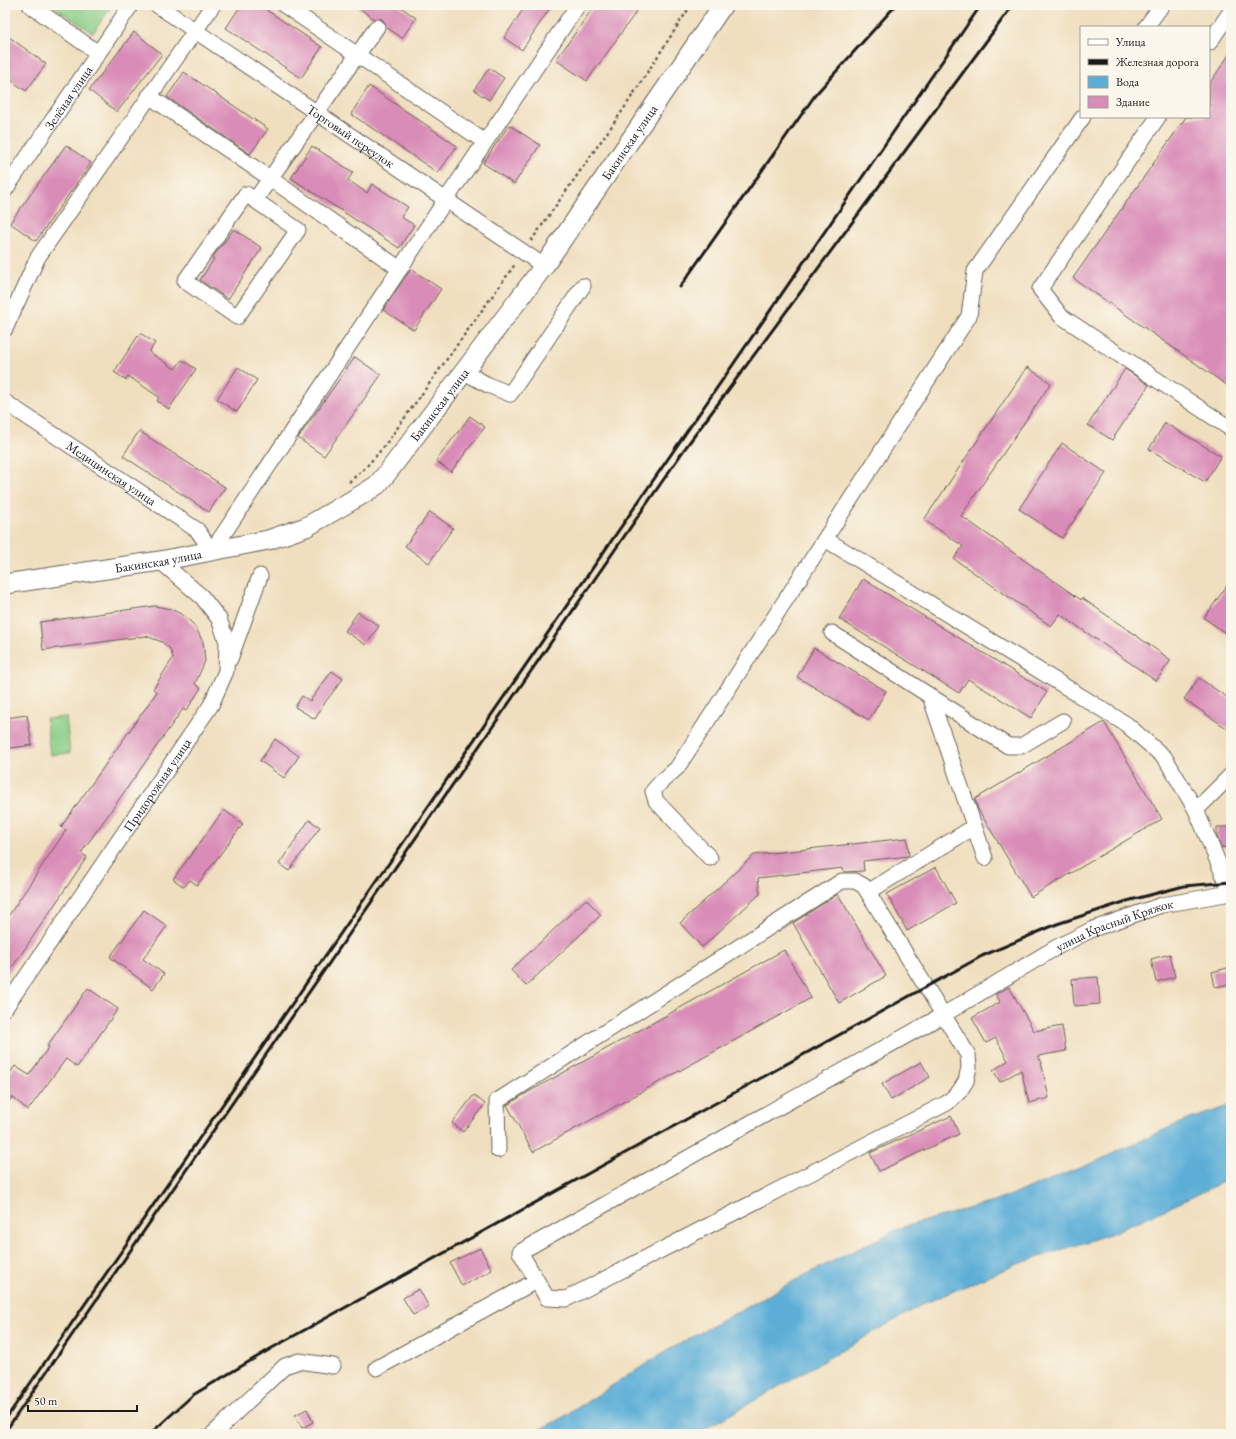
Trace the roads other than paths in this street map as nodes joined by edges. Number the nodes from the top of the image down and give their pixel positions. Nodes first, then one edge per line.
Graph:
1 (30, 5) edge
2 (131, 5) edge
3 (157, 5) edge
4 (213, 5) edge
5 (284, 5) edge
6 (578, 5) edge
7 (723, 5) edge
8 (1162, 5) edge
9 (1231, 11) edge
10 (1147, 26) edge
11 (378, 27) dead end
12 (195, 31) junction
13 (1210, 42) edge
14 (98, 53) junction
15 (358, 55) junction
16 (149, 96) junction
17 (317, 113) junction
18 (1082, 118) edge
19 (1157, 118) edge
20 (485, 142) junction
21 (271, 179) junction
22 (5, 190) edge
23 (255, 200) junction
24 (445, 201) junction
25 (544, 266) junction
26 (400, 269) junction
27 (583, 286) dead end
28 (5, 329) edge
29 (464, 372) junction
30 (5, 402) edge
31 (1231, 429) edge
32 (825, 539) junction
33 (212, 551) junction
34 (160, 561) junction
35 (260, 576) dead end
36 (5, 584) edge
37 (832, 633) dead end
38 (226, 671) junction
39 (930, 696) junction
40 (1063, 721) dead end
41 (1231, 775) edge
42 (1196, 810) junction
43 (974, 827) junction
44 (710, 858) dead end
45 (985, 858) dead end
46 (868, 892) junction
47 (1231, 893) edge
48 (5, 1008) edge
49 (943, 1015) junction
50 (498, 1150) dead end
51 (536, 1281) junction
52 (333, 1366) dead end
53 (377, 1368) dead end
54 (213, 1434) edge

1 - 14 street
2 - 14 street, Зелёная улица
3 - 12 street, Торговый переулок
4 - 12 street
5 - 15 street
6 - 20 street
7 - 25 main road, Бакинская улица
8 - 10 street
9 - 13 street
11 - 15 street
12 - 16 street
12 - 17 street, Торговый переулок
14 - 22 street, Зелёная улица
15 - 17 street
15 - 20 street
16 - 21 street
16 - 28 street
17 - 21 street
17 - 24 street, Торговый переулок
18 - 32 street
19 - 31 street
20 - 24 street
21 - 23 street
21 - 26 street
23 - 23 street
24 - 25 street, Торговый переулок
24 - 26 street
25 - 29 main road, Бакинская улица
26 - 33 street
27 - 29 street
29 - 33 main road, Бакинская улица
30 - 33 street, Медицинская улица
32 - 42 street
32 - 44 street
33 - 34 main road, Бакинская улица
34 - 36 main road, Бакинская улица
34 - 38 street, Придорожная улица
35 - 38 street
37 - 39 street
38 - 48 street, Придорожная улица
39 - 40 street
39 - 43 street
41 - 42 street
42 - 47 street
43 - 45 street
43 - 46 street
46 - 49 street
46 - 50 street
47 - 49 street, улица Красный Кряжок
49 - 51 street, улица Красный Кряжок
49 - 51 street
51 - 53 street
52 - 54 street

